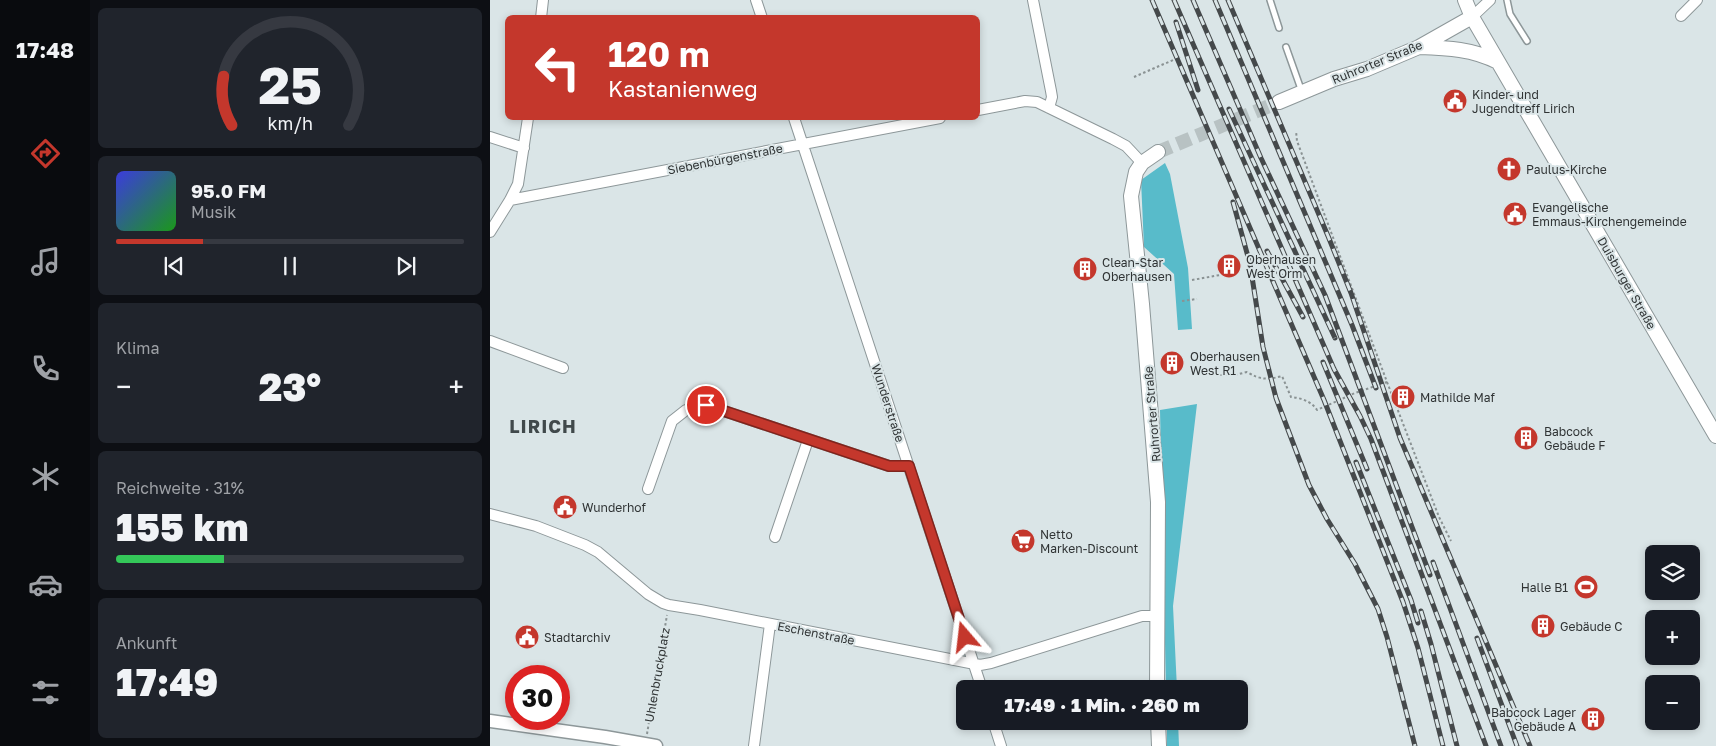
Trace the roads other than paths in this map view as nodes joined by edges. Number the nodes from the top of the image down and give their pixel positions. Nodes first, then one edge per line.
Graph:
1 (543, 0) edge
2 (756, 0) edge
3 (1033, 0) edge
4 (1270, 0) edge
5 (1465, 0) edge
6 (1490, 0) edge
7 (1507, 0) edge
8 (1697, 0) edge
9 (541, 15) edge
10 (761, 15) edge
11 (1680, 16) dead end
12 (1472, 17) junction
13 (1279, 28) dead end
14 (1527, 41) dead end
15 (1286, 47) dead end
16 (1419, 47) junction
17 (1498, 62) junction
18 (1302, 92) junction
19 (1279, 102) tunnel mouth
20 (1048, 108) junction
21 (980, 110) edge
22 (528, 120) edge
23 (795, 120) edge
24 (929, 120) edge
25 (490, 136) edge
26 (802, 144) junction
27 (524, 148) junction
28 (1158, 152) tunnel mouth
29 (1142, 163) junction
30 (510, 200) junction
31 (490, 232) edge
32 (490, 342) edge
33 (563, 368) dead end
34 (1716, 436) edge
35 (808, 440) junction
36 (909, 466) junction
37 (648, 489) dead end
38 (490, 514) edge
39 (775, 537) dead end
40 (1158, 616) junction
41 (770, 624) junction
42 (975, 664) junction
43 (979, 680) edge
44 (1157, 680) edge
45 (490, 721) edge
46 (996, 730) edge
47 (1158, 730) edge
48 (649, 745) edge
49 (754, 746) edge
50 (1000, 746) edge
51 (1159, 746) edge

1 - 9 street
2 - 10 street
3 - 20 street
4 - 13 lane
5 - 12 main road, Duisburger Straße
6 - 12 street
7 - 14 lane
8 - 11 street
12 - 16 main road, Ruhrorter Straße
12 - 17 main road, Duisburger Straße
15 - 18 lane
16 - 17 main road
16 - 18 main road, Ruhrorter Straße
17 - 34 main road, Duisburger Straße
18 - 19 main road, Ruhrorter Straße
20 - 21 street
20 - 29 street
22 - 27 street
23 - 26 street, Wunderstraße
24 - 26 street, Siebenbürgenstraße
25 - 27 street
26 - 30 street, Siebenbürgenstraße
26 - 36 street, Wunderstraße
27 - 30 street
28 - 29 main road
29 - 40 main road, Ruhrorter Straße
30 - 31 street
32 - 33 street
35 - 36 street
35 - 37 street
35 - 39 street
36 - 42 street, Wunderstraße
38 - 41 street, Eschenstraße
40 - 42 street, Eschenstraße
40 - 44 main road, Ruhrorter Straße
41 - 42 street, Eschenstraße
41 - 49 street
42 - 43 street, Wunderstraße
45 - 48 street
46 - 50 street
47 - 51 main road

